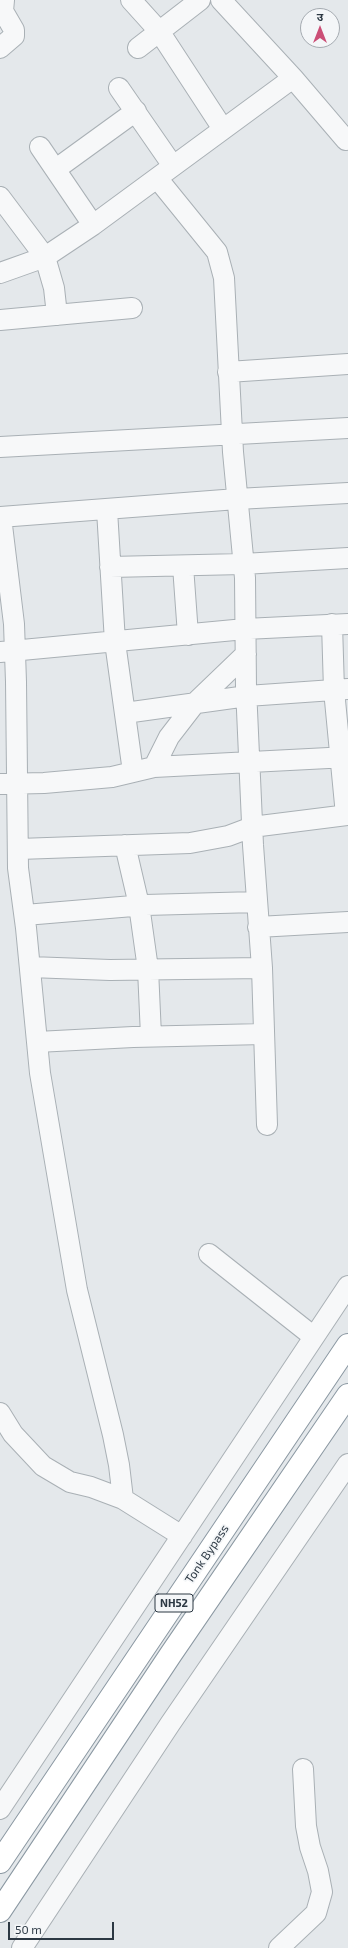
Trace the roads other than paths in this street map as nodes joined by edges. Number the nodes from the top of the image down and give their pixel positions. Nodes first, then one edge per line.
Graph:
1 (4, 0) edge
2 (131, 0) edge
3 (200, 0) edge
4 (221, 0) edge
5 (159, 31) junction
6 (0, 48) edge
7 (138, 48) dead end
8 (293, 78) junction
9 (119, 88) dead end
10 (136, 111) junction
11 (223, 129) junction
12 (347, 141) edge
13 (40, 147) dead end
14 (173, 166) junction
15 (56, 169) junction
16 (157, 178) junction
17 (0, 198) edge
18 (93, 225) junction
19 (45, 257) junction
20 (0, 273) edge
21 (56, 302) junction
22 (132, 308) dead end
23 (0, 320) edge
24 (348, 364) edge
25 (228, 372) junction
26 (348, 428) edge
27 (232, 434) junction
28 (0, 447) edge
29 (348, 493) edge
30 (237, 499) junction
31 (107, 510) junction
32 (1, 517) edge
33 (348, 558) edge
34 (243, 564) junction
35 (183, 566) junction
36 (110, 567) junction
37 (4, 582) edge
38 (340, 624) edge
39 (245, 630) junction
40 (188, 635) junction
41 (115, 642) junction
42 (7, 651) edge
43 (246, 654) junction
44 (341, 689) edge
45 (246, 696) junction
46 (196, 702) junction
47 (8, 712) edge
48 (125, 713) junction
49 (344, 757) edge
50 (249, 761) junction
51 (154, 767) junction
52 (133, 772) junction
53 (9, 784) edge
54 (347, 815) edge
55 (252, 827) junction
56 (125, 845) junction
57 (19, 849) junction
58 (257, 902) junction
59 (139, 905) junction
60 (25, 915) junction
61 (348, 922) edge
62 (258, 927) junction
63 (30, 967) junction
64 (262, 968) junction
65 (148, 969) junction
66 (264, 1034) junction
67 (151, 1036) junction
68 (37, 1042) junction
69 (267, 1125) dead end
70 (210, 1254) dead end
71 (348, 1286) edge
72 (314, 1337) junction
73 (348, 1345) edge
74 (348, 1395) edge
75 (0, 1413) edge
76 (348, 1464) edge
77 (123, 1499) junction
78 (182, 1536) junction
79 (303, 1768) dead end
80 (0, 1809) edge
81 (0, 1862) edge
82 (0, 1911) edge
83 (22, 1948) edge
84 (279, 1948) edge

1 - 6 street
2 - 5 street
3 - 5 street
4 - 8 street
5 - 7 street
5 - 11 street
8 - 11 street
8 - 12 street
9 - 10 street
10 - 14 street
10 - 15 street
11 - 14 street
13 - 15 street
14 - 16 street
15 - 18 street
16 - 18 street
16 - 25 street
17 - 19 street
18 - 19 street
19 - 20 street
19 - 21 street
21 - 22 street
21 - 23 street
24 - 25 street
25 - 27 street
26 - 27 street
27 - 28 street
27 - 30 street
29 - 30 street
30 - 31 street
30 - 34 street
31 - 32 street
31 - 36 street
32 - 37 street
33 - 34 street
34 - 35 street
34 - 39 street
35 - 36 street
35 - 40 street
36 - 41 street
37 - 42 street
38 - 39 street
38 - 44 street
39 - 40 street
39 - 43 street
40 - 41 street
41 - 42 street
41 - 48 street
42 - 47 street
43 - 45 street
43 - 46 street
44 - 45 street
44 - 49 street
45 - 46 street
45 - 50 street
46 - 48 street
46 - 51 street
47 - 53 street
48 - 52 street
49 - 50 street
49 - 54 street
50 - 51 street
50 - 55 street
51 - 52 street
52 - 53 street
53 - 57 street
54 - 55 street
55 - 56 street
55 - 58 street
56 - 57 street
56 - 59 street
57 - 60 street
58 - 59 street
58 - 62 street
59 - 60 street
59 - 65 street
60 - 63 street
61 - 62 street
62 - 64 street
63 - 65 street
63 - 68 street
64 - 65 street
64 - 66 street
65 - 67 street
66 - 67 street
66 - 69 street
67 - 68 street
68 - 77 street
70 - 72 street
71 - 72 street
72 - 78 street
73 - 81 highway, Tonk Bypass / NH52
74 - 82 highway, NH52
75 - 77 street
76 - 83 street
77 - 78 street
78 - 80 street
79 - 84 street

